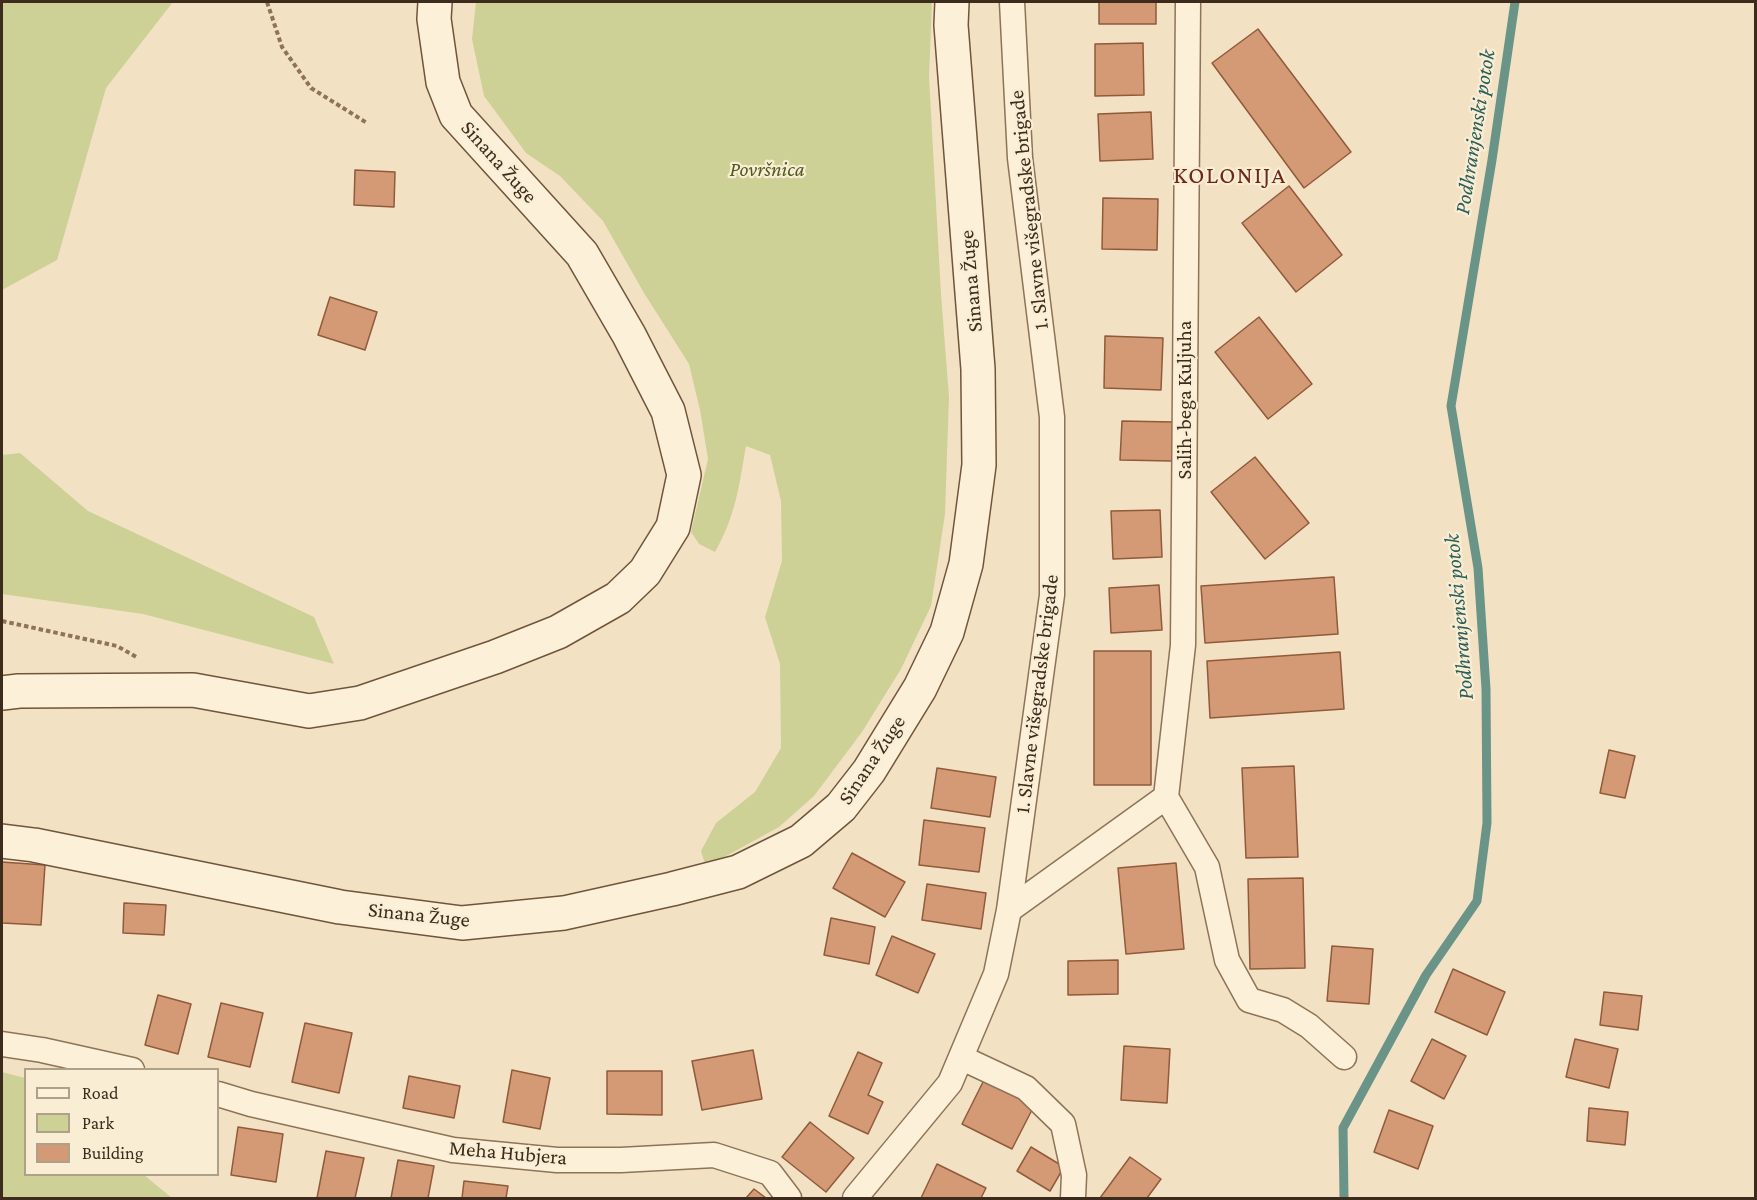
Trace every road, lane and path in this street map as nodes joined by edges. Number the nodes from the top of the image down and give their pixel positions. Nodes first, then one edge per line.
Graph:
1 (267, 2) edge
2 (435, 2) edge
3 (952, 2) edge
4 (1012, 2) edge
5 (1188, 2) edge
6 (367, 123) dead end
7 (2, 621) edge
8 (146, 663) dead end
9 (2, 693) edge
10 (1166, 797) junction
11 (2, 841) edge
12 (1009, 910) junction
13 (2, 1044) edge
14 (1344, 1057) dead end
15 (962, 1059) junction
16 (123, 1068) edge
17 (219, 1094) edge
18 (789, 1198) edge
19 (855, 1198) edge
20 (1073, 1198) edge

1 - 6 path
2 - 9 main road, Sinana Žuge
3 - 11 main road, Sinana Žuge
4 - 12 street, 1. Slavne višegradske brigade
5 - 10 street, Salih-bega Kuljuha
7 - 8 path
10 - 12 street
10 - 14 street
12 - 15 street, 1. Slavne višegradske brigade
13 - 16 street
15 - 19 street, 1. Slavne višegradske brigade
15 - 20 street
17 - 18 street, Meha Hubjera

